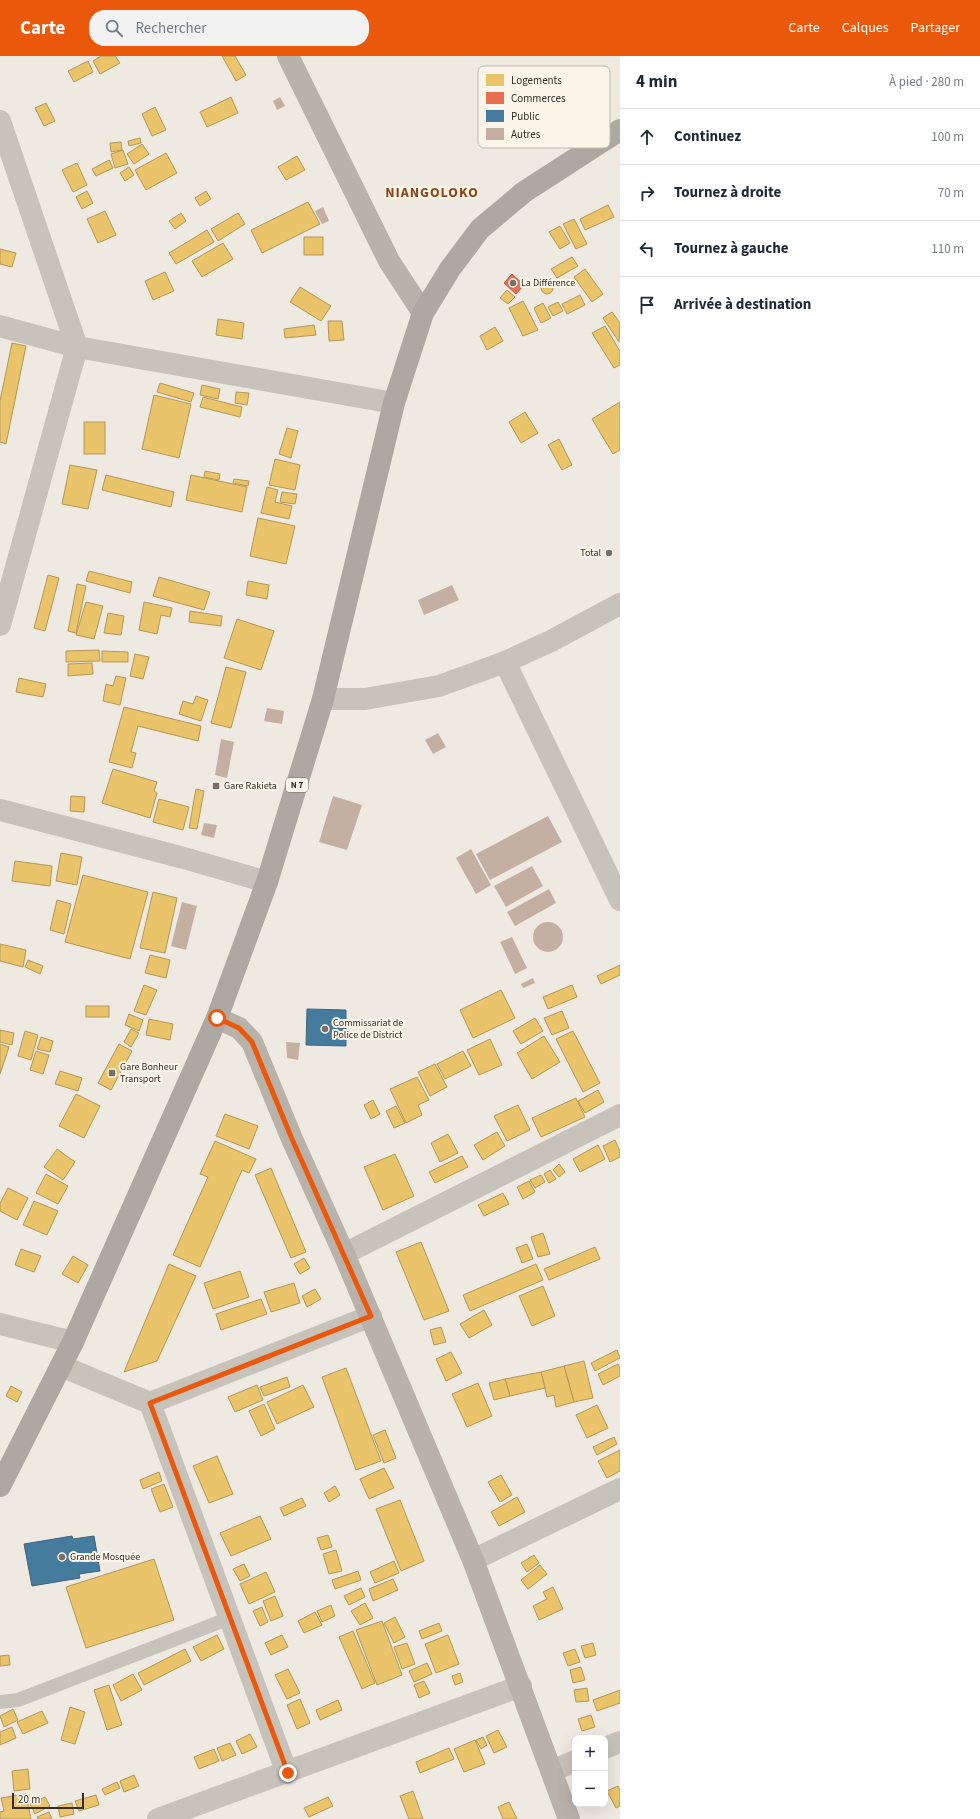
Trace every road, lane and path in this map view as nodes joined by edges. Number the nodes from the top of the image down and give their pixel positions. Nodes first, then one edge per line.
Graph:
1 (288, 56) edge
2 (0, 121) edge
3 (620, 130) edge
4 (610, 136) edge
5 (592, 148) edge
6 (424, 313) junction
7 (0, 326) edge
8 (77, 347) junction
9 (394, 403) junction
10 (620, 604) edge
11 (0, 625) edge
12 (505, 662) junction
13 (323, 699) junction
14 (0, 810) edge
15 (268, 882) junction
16 (620, 900) edge
17 (217, 1018) junction
18 (620, 1115) edge
19 (344, 1254) junction
20 (371, 1316) junction
21 (0, 1324) edge
22 (73, 1342) junction
23 (60, 1366) junction
24 (150, 1403) junction
25 (0, 1486) edge
26 (620, 1489) edge
27 (473, 1560) junction
28 (230, 1618) junction
29 (521, 1686) junction
30 (0, 1702) edge
31 (620, 1742) edge
32 (608, 1747) edge
33 (572, 1762) edge
34 (552, 1771) junction
35 (288, 1773) junction
36 (158, 1819) edge
37 (569, 1819) edge

1 - 6 main road
2 - 8 street
3 - 4 highway, N 7
5 - 6 highway, N 7
6 - 9 highway, N 7
7 - 8 street
8 - 9 street
8 - 11 street
9 - 13 highway, N 7
10 - 12 street
12 - 13 street
12 - 16 street
13 - 15 highway, N 7
14 - 15 street
15 - 17 highway, N 7
17 - 19 main road
17 - 22 highway, N 7
18 - 19 street
19 - 20 main road
20 - 24 street
20 - 27 main road
21 - 22 street
22 - 23 highway, N 7
23 - 24 street
23 - 25 highway, N 7
24 - 28 street
26 - 27 street
27 - 29 main road
28 - 30 lane
28 - 35 street
29 - 34 main road
29 - 35 street
31 - 32 street
33 - 34 street
34 - 37 main road
35 - 36 street

